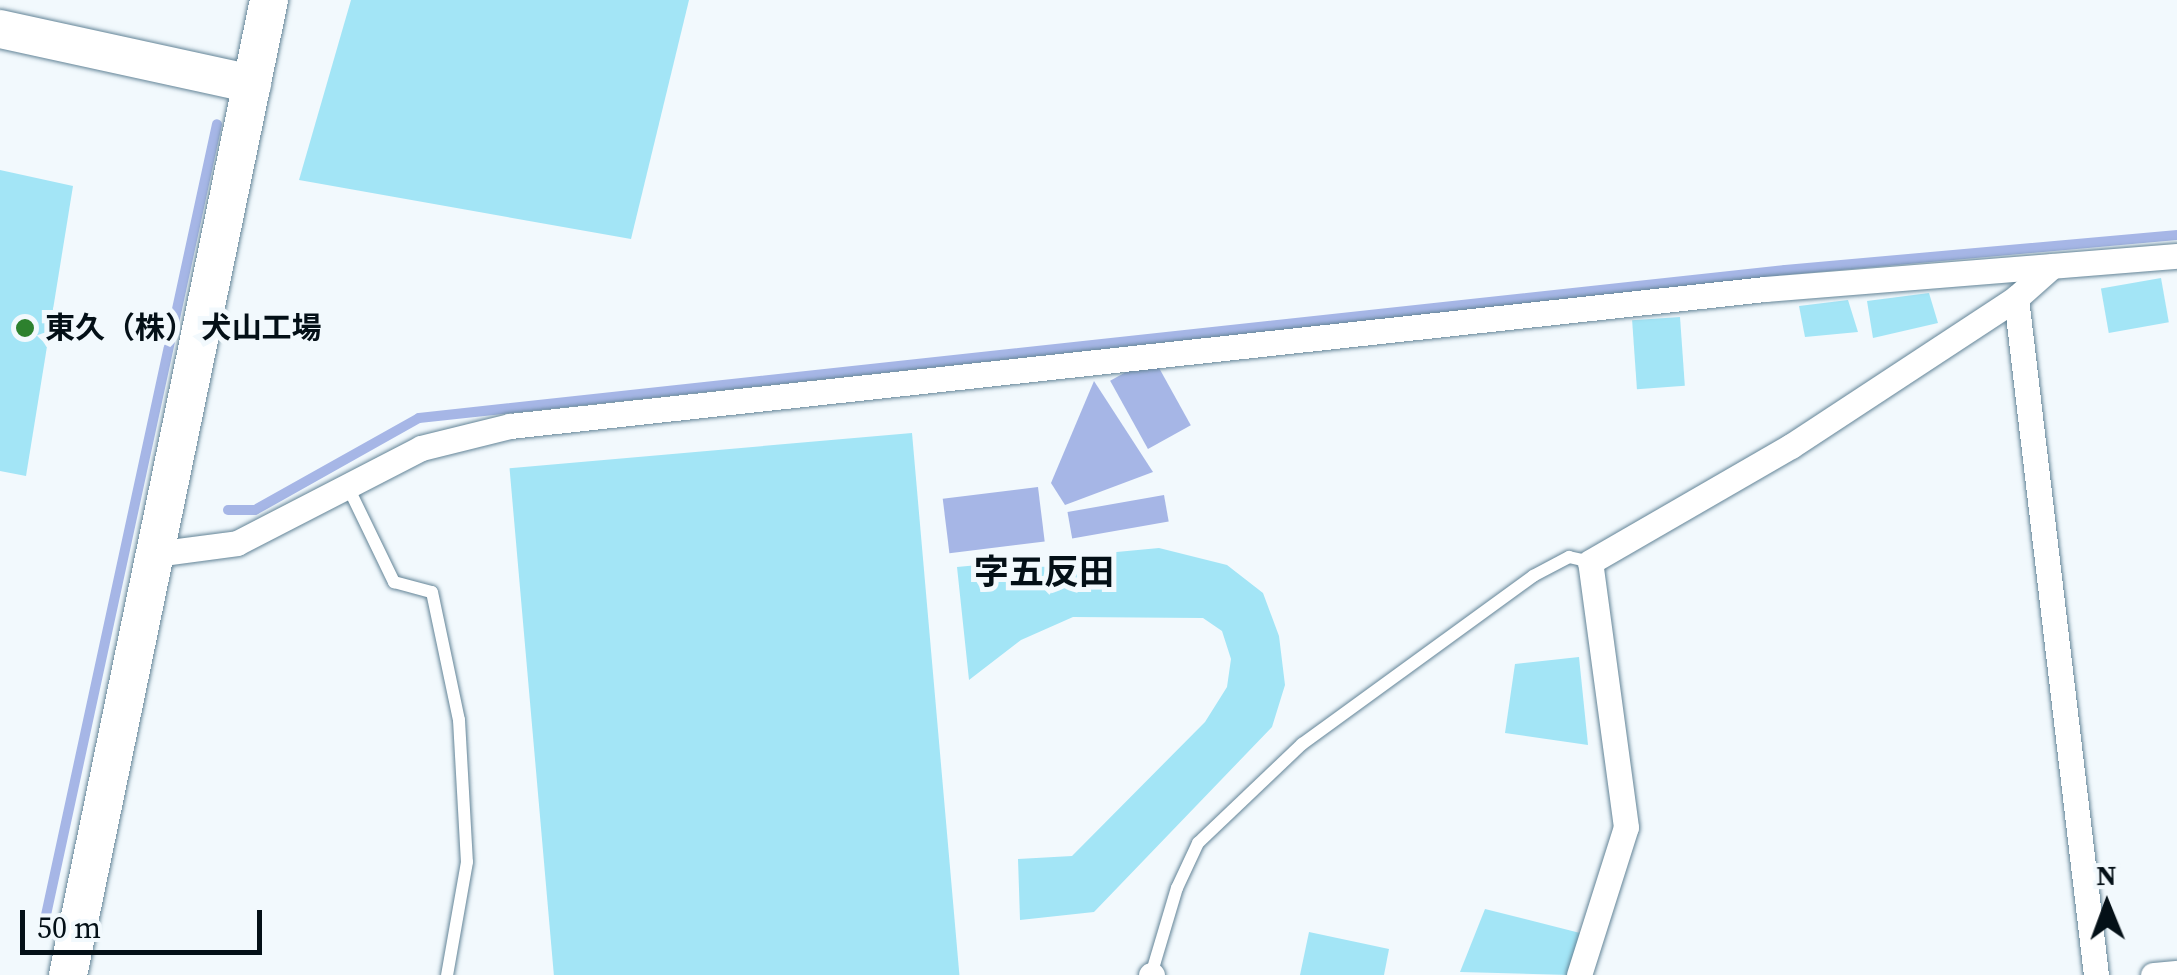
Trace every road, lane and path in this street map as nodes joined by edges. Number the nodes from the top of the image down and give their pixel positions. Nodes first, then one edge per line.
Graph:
1 (270, 0) edge
2 (0, 29) edge
3 (252, 84) junction
4 (2177, 256) edge
5 (2052, 266) junction
6 (2016, 298) junction
7 (348, 487) junction
8 (155, 554) junction
9 (1590, 562) junction
10 (2177, 972) edge
11 (68, 975) edge
12 (447, 975) edge
13 (1152, 975) edge
14 (1579, 975) edge
15 (2096, 975) edge
16 (2152, 975) edge

1 - 3 street
2 - 3 street
3 - 8 street
4 - 5 street
5 - 6 street
5 - 7 street
6 - 9 street
6 - 15 street
7 - 8 street
7 - 12 lane
8 - 11 street
9 - 13 lane
9 - 14 street
10 - 16 street

